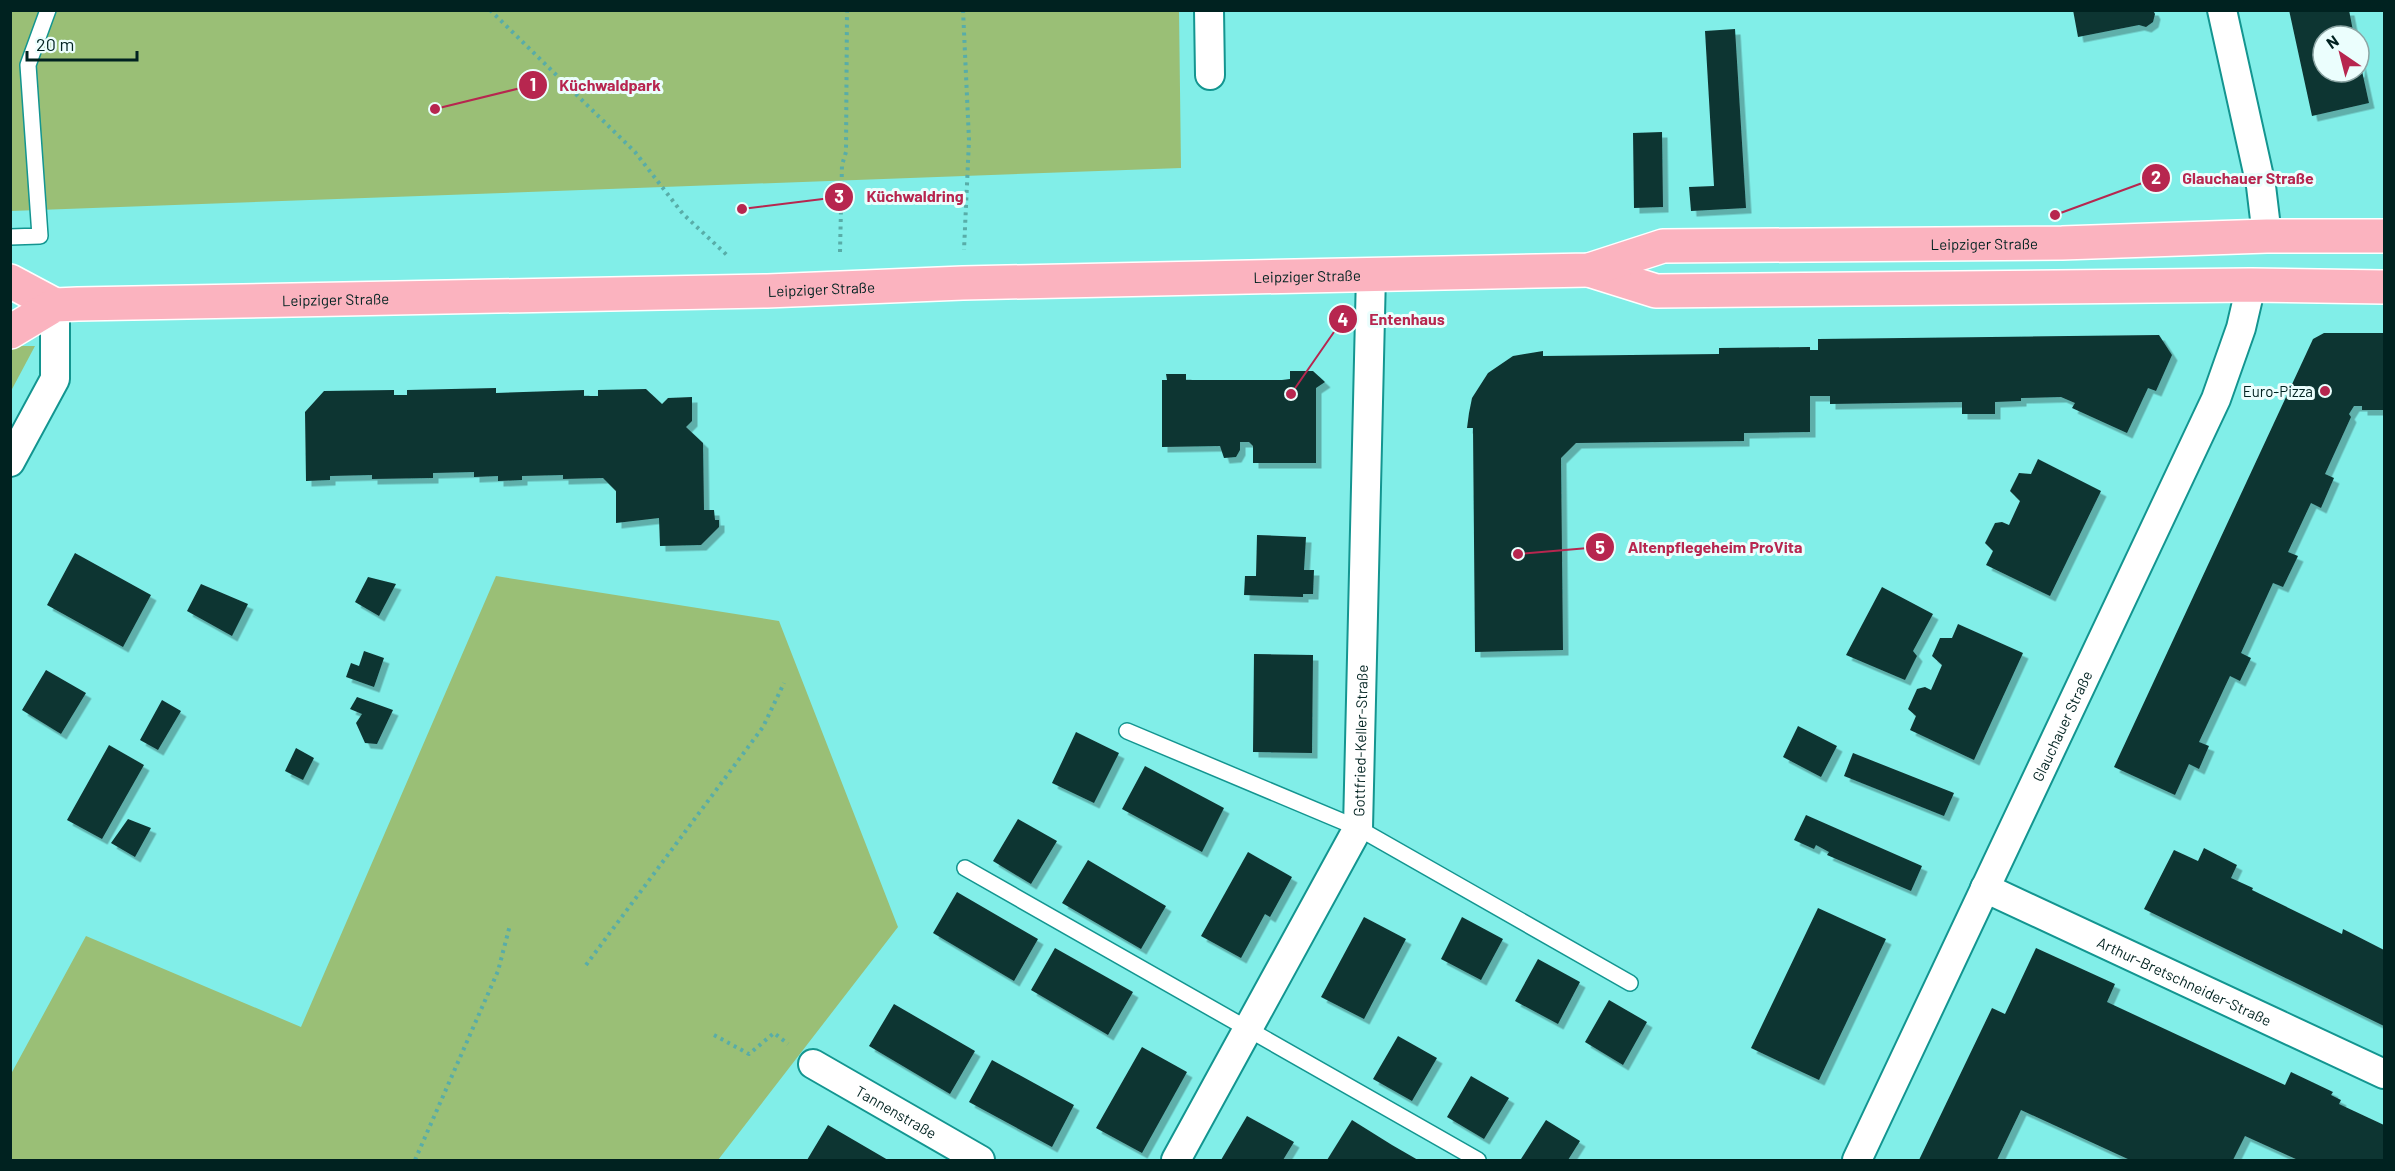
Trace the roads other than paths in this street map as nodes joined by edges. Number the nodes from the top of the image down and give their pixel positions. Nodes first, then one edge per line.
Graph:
1 (48, 10) edge
2 (1209, 10) edge
3 (2222, 10) edge
4 (1209, 75) dead end
5 (2267, 236) junction
6 (2385, 236) edge
7 (10, 237) edge
8 (1589, 270) junction
9 (1371, 274) junction
10 (10, 281) edge
11 (2251, 285) junction
12 (2385, 286) edge
13 (55, 305) junction
14 (10, 332) edge
15 (10, 462) edge
16 (1127, 731) dead end
17 (1358, 828) junction
18 (965, 868) dead end
19 (1985, 888) junction
20 (1630, 983) dead end
21 (1248, 1032) junction
22 (813, 1064) dead end
23 (2385, 1074) edge
24 (980, 1161) edge
25 (1176, 1161) edge
26 (1478, 1161) edge
27 (1857, 1161) edge

1 - 7 lane
2 - 4 street
3 - 5 street
5 - 6 main road, Leipziger Straße
5 - 8 main road, Leipziger Straße
8 - 9 main road, Leipziger Straße
8 - 11 main road, Leipziger Straße
9 - 13 main road, Leipziger Straße
9 - 17 street, Gottfried-Keller-Straße
10 - 13 main road, Leipziger Straße
11 - 12 main road, Leipziger Straße
11 - 19 street, Glauchauer Straße
13 - 14 main road, Leipziger Straße
13 - 15 street
16 - 17 lane
17 - 20 lane
17 - 21 street, Gottfried-Keller-Straße
18 - 21 lane
19 - 23 street, Arthur-Bretschneider-Straße
19 - 27 street, Glauchauer Straße
21 - 25 street, Gottfried-Keller-Straße
21 - 26 lane
22 - 24 street, Tannenstraße

